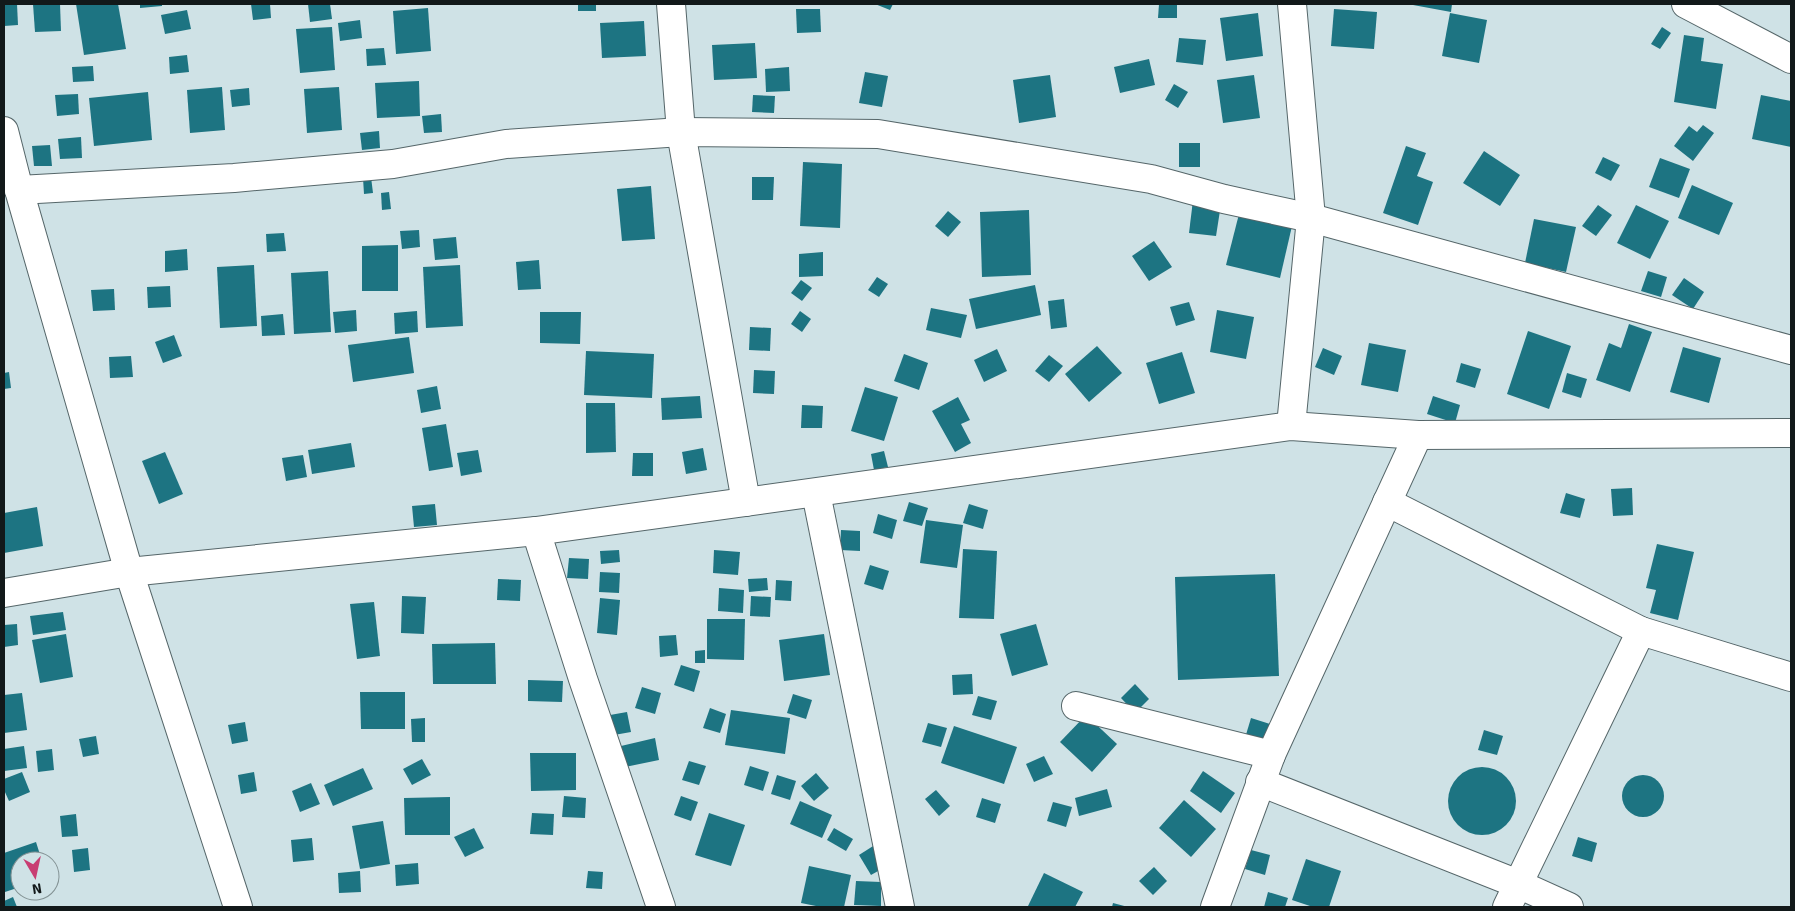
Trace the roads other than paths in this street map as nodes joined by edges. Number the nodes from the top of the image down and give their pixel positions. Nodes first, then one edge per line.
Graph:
1 (671, 4) edge
2 (1292, 4) edge
3 (1686, 4) edge
4 (1791, 59) edge
5 (4, 131) edge
6 (681, 132) junction
7 (18, 190) junction
8 (1311, 218) junction
9 (1791, 350) edge
10 (1291, 426) junction
11 (1791, 433) edge
12 (1418, 435) junction
13 (816, 493) junction
14 (746, 502) junction
15 (1387, 502) junction
16 (536, 531) junction
17 (129, 572) junction
18 (4, 592) edge
19 (1641, 631) junction
20 (1791, 677) edge
21 (1076, 706) dead end
22 (1271, 755) junction
23 (1260, 782) junction
24 (1512, 896) edge
25 (238, 907) edge
26 (661, 907) edge
27 (900, 907) edge
28 (1215, 907) edge
29 (1569, 907) edge

1 - 6 street
2 - 8 street
3 - 4 street
5 - 7 street
6 - 7 street
6 - 8 street
6 - 14 street
7 - 17 street
8 - 9 street
8 - 10 street
10 - 12 street
10 - 13 street
11 - 12 street
12 - 15 street
13 - 14 street
13 - 27 street
14 - 16 street
15 - 19 street
15 - 22 street
16 - 17 street
16 - 26 street
17 - 18 street
17 - 25 street
19 - 20 street
19 - 24 street
21 - 22 street
22 - 23 street
23 - 24 street
23 - 28 street
24 - 29 street

